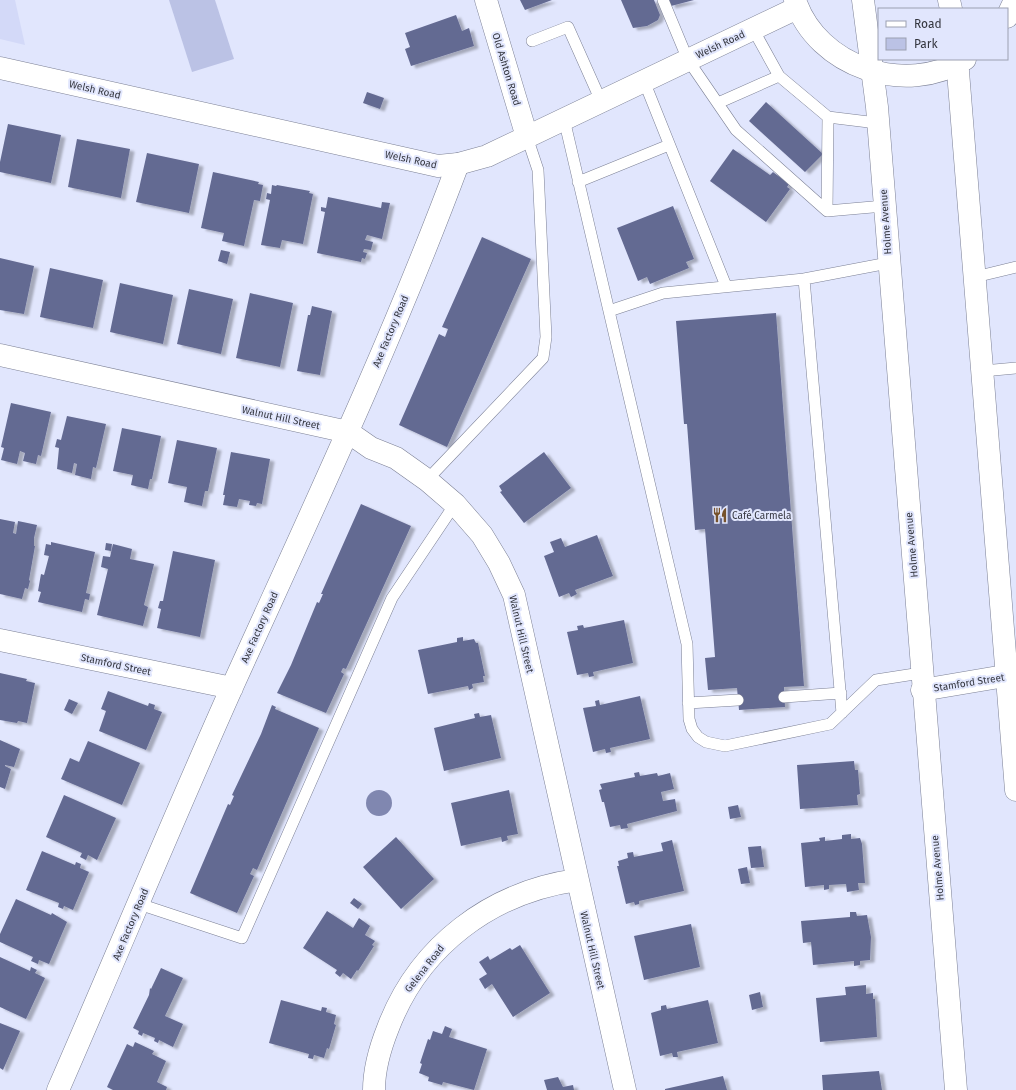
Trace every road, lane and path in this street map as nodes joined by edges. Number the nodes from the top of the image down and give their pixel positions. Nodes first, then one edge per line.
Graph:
1 (486, 0) edge
2 (663, 0) edge
3 (863, 0) edge
4 (1015, 0) edge
5 (796, 4) edge
6 (1008, 14) edge
7 (753, 29) junction
8 (532, 41) dead end
9 (688, 60) junction
10 (960, 61) edge
11 (0, 68) edge
12 (873, 72) junction
13 (780, 76) junction
14 (644, 80) junction
15 (601, 101) junction
16 (718, 103) junction
17 (828, 117) junction
18 (564, 119) junction
19 (877, 123) junction
20 (527, 137) junction
21 (669, 145) junction
22 (458, 164) junction
23 (578, 182) junction
24 (884, 206) junction
25 (828, 211) junction
26 (888, 263) junction
27 (1016, 267) edge
28 (975, 277) junction
29 (804, 279) junction
30 (726, 286) junction
31 (609, 311) junction
32 (0, 355) edge
33 (1016, 368) edge
34 (983, 371) junction
35 (348, 432) junction
36 (427, 480) junction
37 (455, 504) junction
38 (0, 640) edge
39 (1012, 675) edge
40 (922, 682) junction
41 (232, 688) junction
42 (841, 693) junction
43 (784, 697) dead end
44 (738, 700) dead end
45 (688, 703) junction
46 (842, 712) junction
47 (1016, 790) edge
48 (577, 880) junction
49 (139, 904) junction
50 (58, 1090) edge
51 (374, 1090) edge
52 (625, 1090) edge
53 (956, 1090) edge

1 - 20 street, Old Ashton Road
2 - 9 lane
3 - 12 street, Holme Avenue
4 - 6 street
5 - 7 street, Welsh Road
5 - 12 street
7 - 9 street, Welsh Road
7 - 13 lane
8 - 15 lane
9 - 14 street, Welsh Road
9 - 16 lane
10 - 12 street
10 - 28 street
11 - 22 street, Welsh Road
12 - 19 street, Holme Avenue
13 - 16 lane
13 - 17 lane
14 - 15 street, Welsh Road
14 - 21 lane
15 - 18 street, Welsh Road
16 - 25 lane
17 - 19 lane
17 - 25 lane
18 - 20 street, Welsh Road
18 - 23 lane
19 - 24 street, Holme Avenue
20 - 22 street, Welsh Road
20 - 36 lane
21 - 23 lane
21 - 30 lane
22 - 35 street, Axe Factory Road
23 - 31 lane
24 - 25 lane
24 - 26 street, Holme Avenue
26 - 29 lane
26 - 40 street, Holme Avenue
27 - 28 lane
28 - 34 street
29 - 30 lane
29 - 42 lane
30 - 31 lane
31 - 45 lane
32 - 35 street, Walnut Hill Street
33 - 34 lane
34 - 39 street
35 - 36 street, Walnut Hill Street
35 - 41 street, Axe Factory Road
36 - 37 street, Walnut Hill Street
37 - 48 street, Walnut Hill Street
37 - 49 lane
38 - 41 street, Stamford Street
39 - 40 street, Stamford Street
39 - 47 street
40 - 46 lane
40 - 53 street, Holme Avenue
41 - 49 street, Axe Factory Road
42 - 43 lane
42 - 46 lane
44 - 45 lane
45 - 46 lane
48 - 51 street, Gelena Road
48 - 52 street, Walnut Hill Street
49 - 50 street, Axe Factory Road

